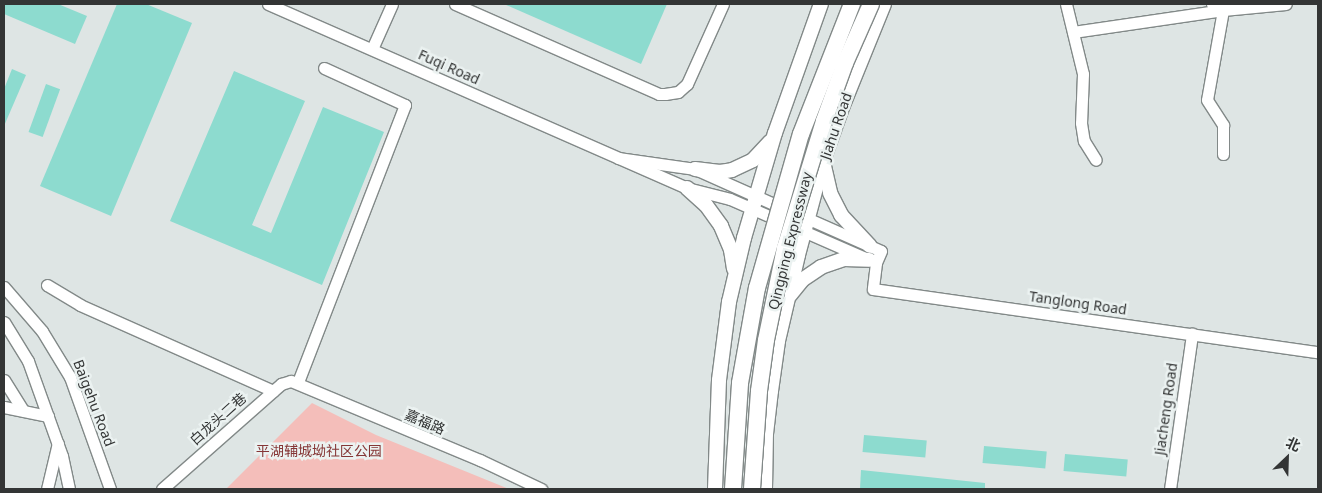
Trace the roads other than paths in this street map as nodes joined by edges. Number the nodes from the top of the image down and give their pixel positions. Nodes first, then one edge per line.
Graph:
1 (268, 4) edge
2 (392, 4) edge
3 (455, 4) edge
4 (723, 4) edge
5 (821, 4) edge
6 (852, 4) edge
7 (871, 4) edge
8 (884, 4) edge
9 (1066, 4) edge
10 (1212, 4) edge
11 (1286, 4) edge
12 (1223, 10) junction
13 (1073, 32) junction
14 (372, 49) junction
15 (324, 68) dead end
16 (775, 133) junction
17 (1224, 154) dead end
18 (618, 158) junction
19 (824, 158) junction
20 (1096, 160) dead end
21 (695, 169) junction
22 (687, 188) junction
23 (754, 203) junction
24 (806, 225) junction
25 (875, 248) junction
26 (872, 262) junction
27 (735, 279) junction
28 (47, 285) dead end
29 (4, 287) edge
30 (787, 300) junction
31 (4, 322) edge
32 (1192, 334) junction
33 (1318, 352) edge
34 (4, 380) edge
35 (298, 382) junction
36 (273, 391) junction
37 (4, 407) edge
38 (23, 410) junction
39 (48, 416) junction
40 (58, 443) junction
41 (47, 489) edge
42 (69, 489) edge
43 (110, 489) edge
44 (162, 489) edge
45 (541, 489) edge
46 (715, 489) edge
47 (733, 489) edge
48 (752, 489) edge
49 (765, 489) edge
50 (1170, 489) edge

1 - 14 street, Fuqi Road
2 - 14 street
3 - 4 street
5 - 16 main road
6 - 47 highway, Qingping Expressway, bridge
7 - 48 highway, Qingping Expressway, bridge
8 - 19 main road, Jiahu Road
9 - 13 street
10 - 12 street
11 - 12 street
12 - 13 street
12 - 17 street
13 - 20 street
14 - 18 street, Fuqi Road
15 - 35 street
16 - 21 main road
16 - 23 main road
18 - 21 street
18 - 22 street, Fuqi Road
19 - 24 main road, Jiahu Road
19 - 25 main road
21 - 23 street
22 - 23 street, Fuqi Road
22 - 27 main road
23 - 24 street
23 - 27 main road
24 - 25 street
24 - 26 street
24 - 30 main road, Jiahu Road
25 - 26 street, Tanglong Road
26 - 30 main road
26 - 32 street, Tanglong Road
27 - 46 main road
28 - 36 street
29 - 43 street, Baigehu Road
30 - 49 main road, Jiahu Road
31 - 39 street
32 - 33 street, Tanglong Road
32 - 50 street, Jiacheng Road
34 - 38 street
35 - 36 street, 白龙头二巷
35 - 45 street, 嘉福路
36 - 44 street, 白龙头二巷
37 - 38 street
38 - 39 street
39 - 40 street
40 - 41 street
40 - 42 street

